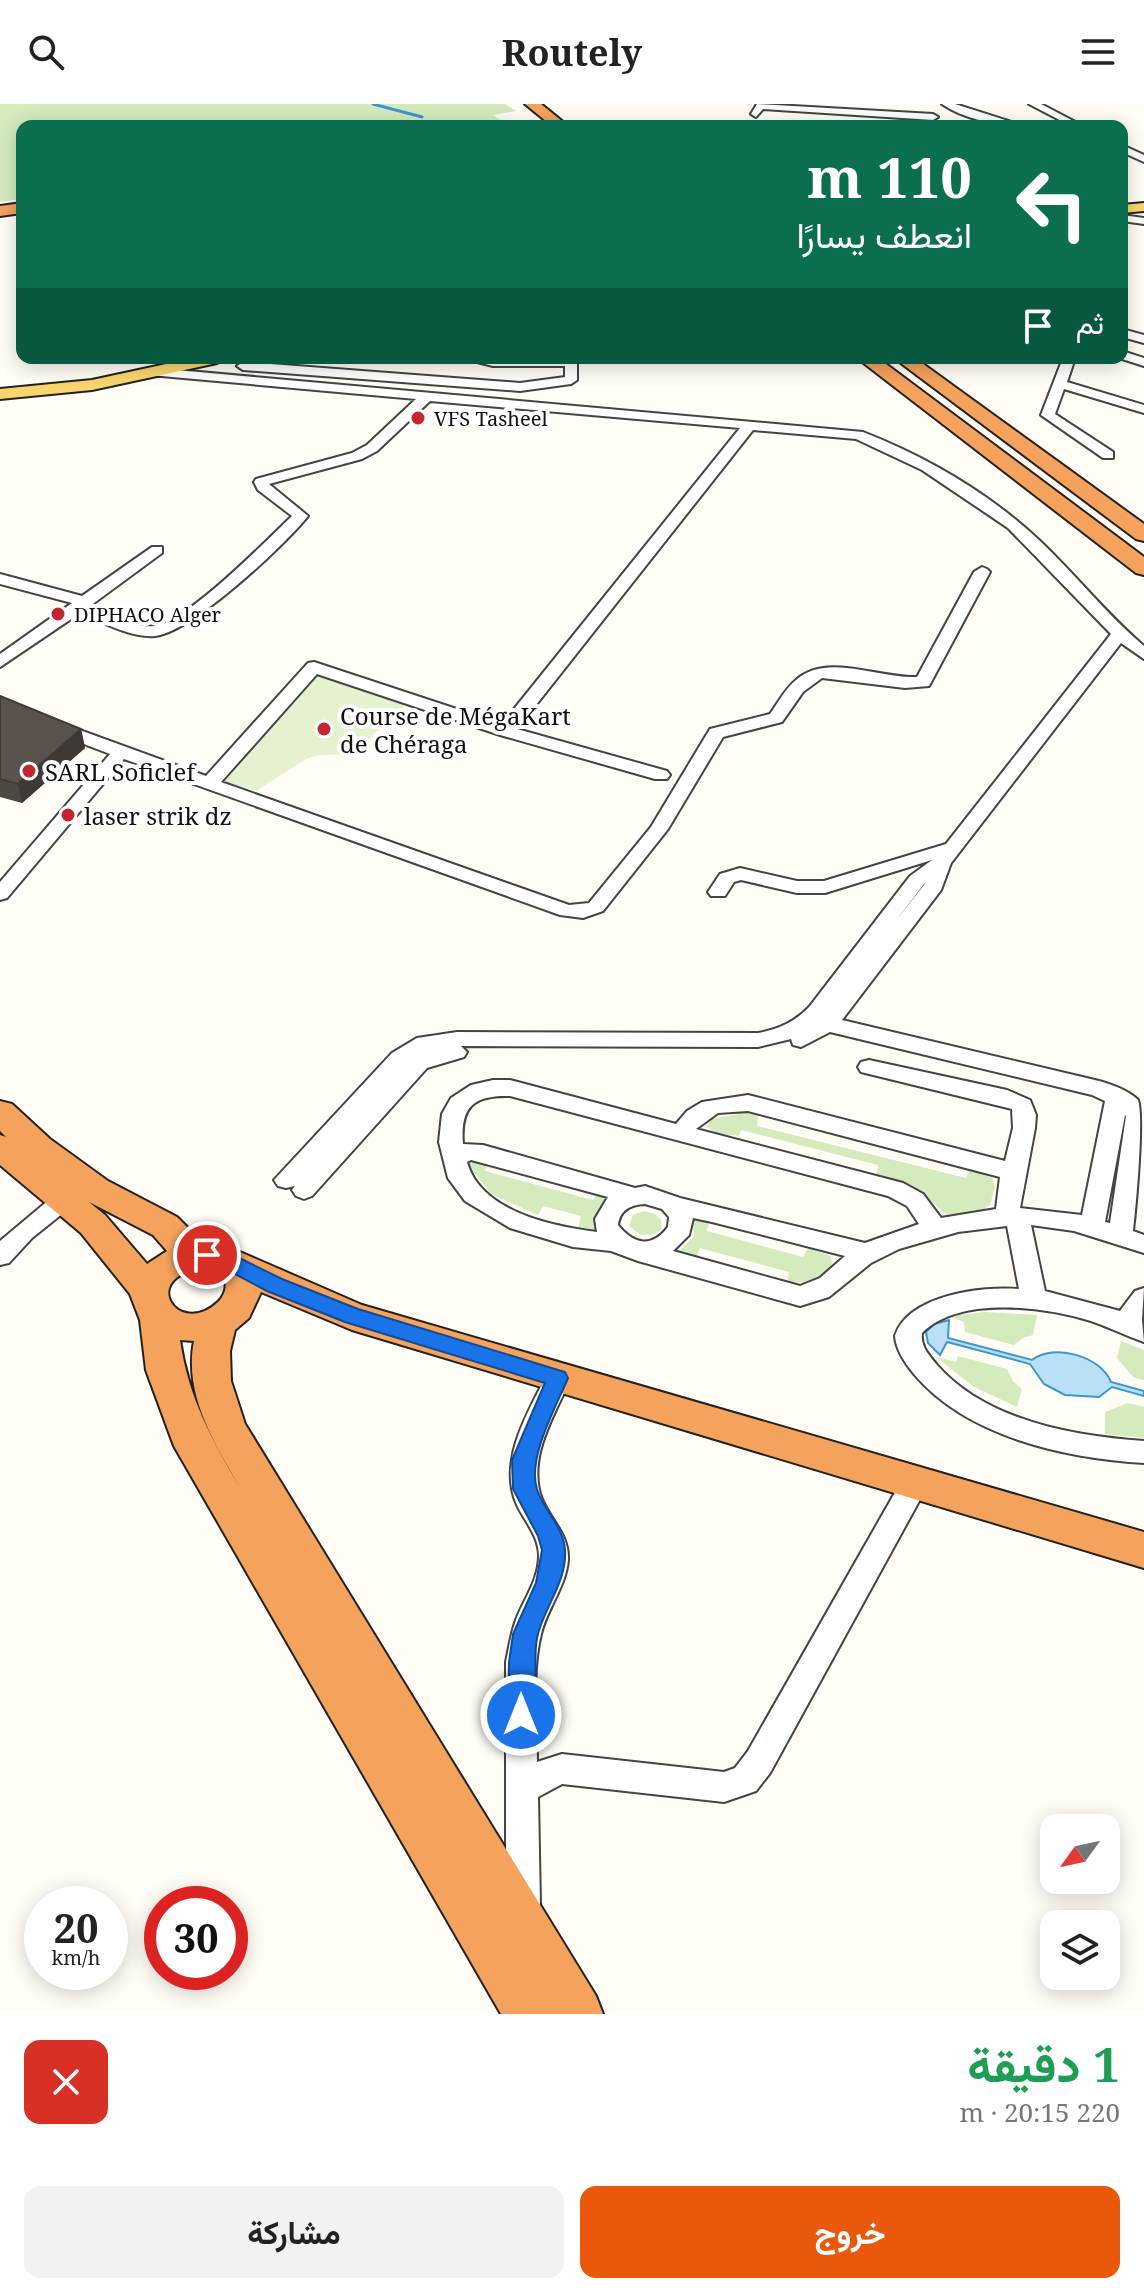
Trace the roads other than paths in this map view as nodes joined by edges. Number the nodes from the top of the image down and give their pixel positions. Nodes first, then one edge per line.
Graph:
1 (515, 104) edge
2 (532, 104) edge
3 (557, 104) edge
4 (947, 104) edge
5 (1034, 104) edge
6 (838, 108) edge
7 (879, 109) edge
8 (756, 114) dead end
9 (576, 119) dead end
10 (533, 120) edge
11 (553, 120) edge
12 (923, 120) edge
13 (995, 120) edge
14 (1066, 120) edge
15 (186, 364) edge
16 (208, 364) edge
17 (253, 364) edge
18 (571, 364) edge
19 (874, 364) edge
20 (911, 364) edge
21 (1067, 364) edge
22 (245, 366) junction
23 (155, 372) junction
24 (1061, 384) junction
25 (0, 394) edge
26 (427, 396) junction
27 (1144, 409) edge
28 (748, 427) junction
29 (1108, 455) dead end
30 (1144, 534) edge
31 (157, 550) dead end
32 (1144, 568) edge
33 (982, 572) dead end
34 (0, 579) edge
35 (0, 592) edge
36 (79, 607) junction
37 (1119, 635) junction
38 (1144, 654) edge
39 (0, 662) edge
40 (0, 706) edge
41 (506, 731) junction
42 (121, 752) junction
43 (661, 775) dead end
44 (211, 782) junction
45 (948, 855) junction
46 (718, 892) dead end
47 (0, 894) edge
48 (827, 1024) junction
49 (869, 1067) dead end
50 (1117, 1095) junction
51 (0, 1112) edge
52 (683, 1132) junction
53 (0, 1147) edge
54 (454, 1158) junction
55 (1013, 1172) junction
56 (634, 1196) junction
57 (64, 1200) junction
58 (674, 1206) junction
59 (1013, 1217) junction
60 (1092, 1226) junction
61 (935, 1228) junction
62 (1120, 1235) junction
63 (1144, 1244) edge
64 (628, 1246) junction
65 (867, 1253) junction
66 (0, 1256) edge
67 (194, 1256) junction
68 (239, 1268) junction
69 (1144, 1298) edge
70 (1034, 1300) junction
71 (154, 1304) junction
72 (219, 1322) junction
73 (1135, 1328) edge
74 (558, 1378) junction
75 (1144, 1452) edge
76 (915, 1483) junction
77 (1144, 1550) edge
78 (523, 1789) junction
79 (524, 1923) junction
80 (529, 2014) edge
81 (578, 2014) edge

1 - 10 highway
2 - 11 highway
3 - 9 highway
4 - 13 street
5 - 14 street
6 - 7 street
6 - 8 street
7 - 12 street
15 - 23 main road
16 - 22 street
17 - 22 street
18 - 22 street
19 - 32 highway
20 - 30 highway
21 - 24 street
23 - 25 main road
23 - 26 street
24 - 27 street
24 - 29 street
26 - 28 street
26 - 36 street
28 - 37 street
28 - 41 street
31 - 36 street
33 - 44 street
34 - 36 street
35 - 36 street
36 - 39 street
37 - 38 street
37 - 45 street
40 - 42 street
41 - 43 street
41 - 44 street
42 - 44 street
42 - 47 street
45 - 46 street
45 - 48 street
45 - 48 street
48 - 50 street
49 - 55 street
50 - 60 street
50 - 62 street
51 - 67 highway
52 - 54 street
52 - 55 street
52 - 61 street
53 - 57 highway
54 - 56 street
54 - 64 street
55 - 59 street
56 - 58 street
56 - 64 street
57 - 66 street
57 - 71 highway
58 - 64 street
58 - 65 street
59 - 60 street
59 - 61 street
59 - 70 street
60 - 62 street
61 - 65 street
62 - 63 street
64 - 65 street
67 - 68 highway
67 - 71 highway
68 - 72 highway
68 - 74 highway
69 - 73 street
70 - 73 street
70 - 75 street
71 - 72 highway
71 - 80 highway
72 - 79 highway
74 - 76 highway
74 - 78 street
76 - 77 highway
76 - 78 street
78 - 79 street
79 - 81 highway

